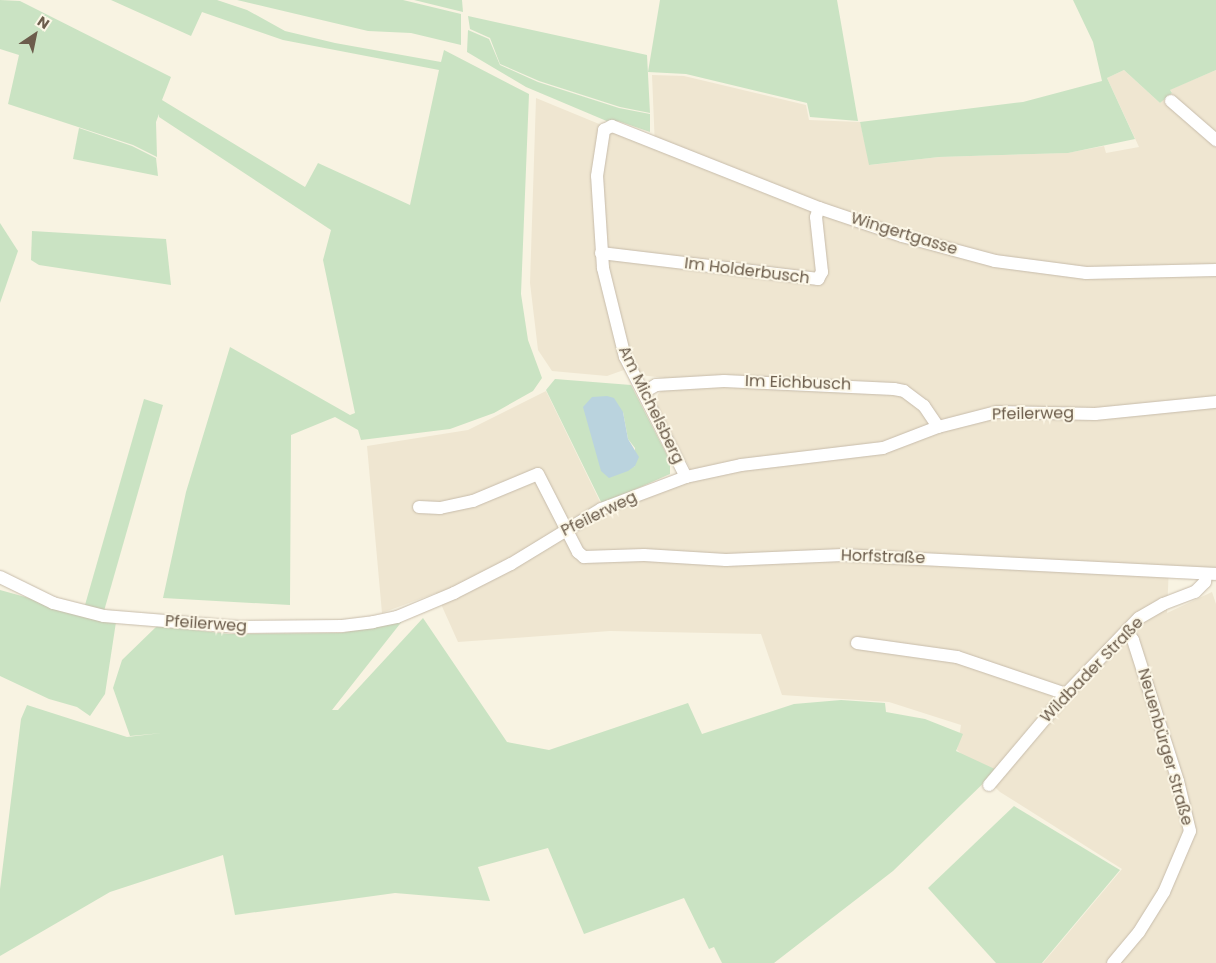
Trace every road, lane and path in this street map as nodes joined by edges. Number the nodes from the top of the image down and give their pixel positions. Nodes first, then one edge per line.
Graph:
1 (1171, 101) dead end
2 (608, 128) joint
3 (1216, 140) edge
4 (819, 208) junction
5 (601, 253) junction
6 (1216, 270) edge
7 (644, 392) junction
8 (1216, 402) edge
9 (938, 427) junction
10 (686, 476) junction
11 (419, 507) dead end
12 (565, 528) junction
13 (1211, 574) edge
14 (0, 577) edge
15 (1127, 631) junction
16 (857, 643) dead end
17 (1066, 694) junction
18 (989, 785) dead end
19 (1113, 963) edge

1 - 3 street
2 - 4 street, Wingertgasse
2 - 5 street, Am Michelsberg
4 - 5 street, Im Holderbusch
4 - 6 street, Wingertgasse
5 - 7 street, Am Michelsberg
7 - 9 street, Im Eichbusch
7 - 10 street, Am Michelsberg
8 - 9 street, Pfeilerweg
9 - 10 street, Pfeilerweg
10 - 12 street, Pfeilerweg
11 - 12 street
12 - 13 street, Horfstraße
12 - 14 street, Pfeilerweg
13 - 15 street, Wildbader Straße
15 - 17 street, Wildbader Straße
15 - 19 street, Neuenbürger Straße
16 - 17 street
17 - 18 street, Wildbader Straße

